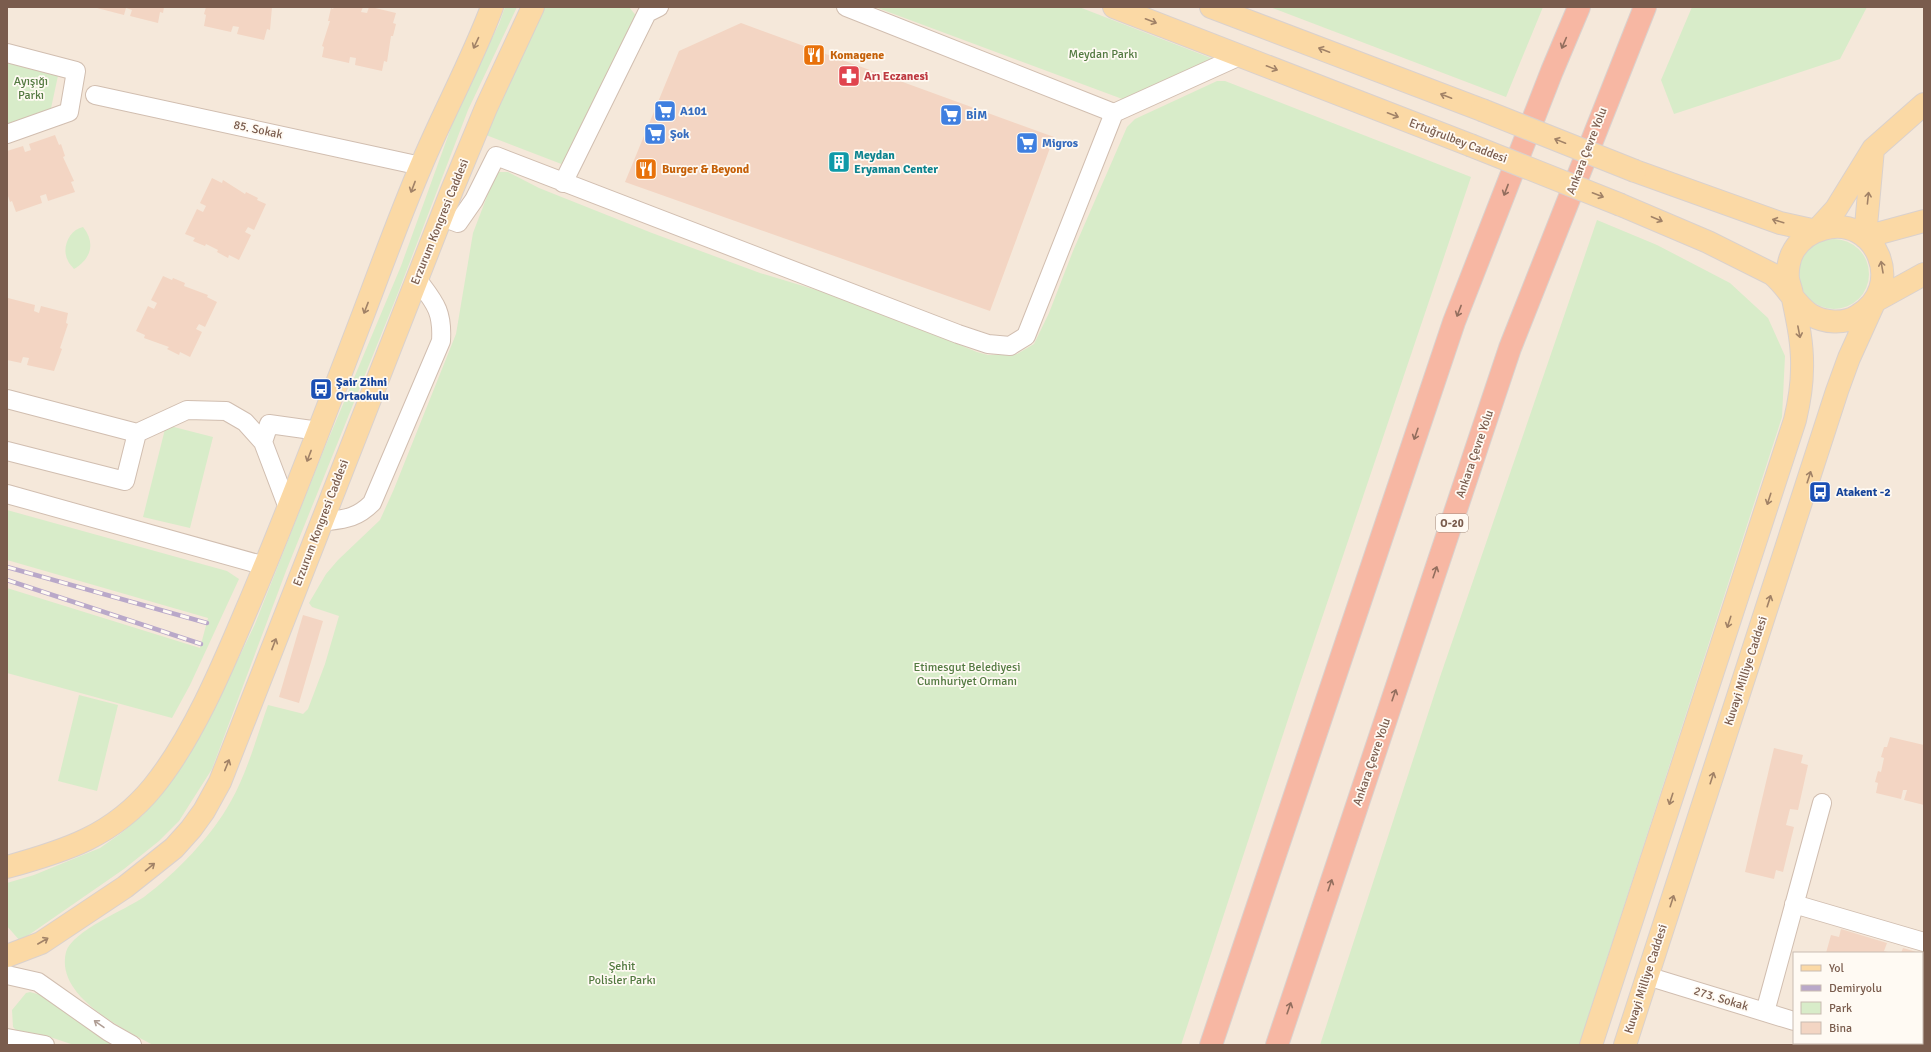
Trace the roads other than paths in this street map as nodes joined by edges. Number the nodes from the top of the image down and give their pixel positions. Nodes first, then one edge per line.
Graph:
1 (492, 7) edge
2 (533, 7) edge
3 (846, 7) edge
4 (1114, 7) edge
5 (1579, 7) edge
6 (1645, 7) edge
7 (1216, 8) edge
8 (650, 9) edge
9 (7, 53) edge
10 (1240, 56) junction
11 (95, 95) dead end
12 (1924, 104) edge
13 (1114, 113) junction
14 (7, 134) edge
15 (1873, 149) junction
16 (421, 166) junction
17 (563, 183) junction
18 (442, 217) junction
19 (1924, 221) edge
20 (1816, 231) junction
21 (1864, 236) junction
22 (1924, 274) edge
23 (417, 279) junction
24 (1792, 294) junction
25 (1875, 301) junction
26 (7, 400) edge
27 (319, 430) junction
28 (137, 433) junction
29 (263, 442) junction
30 (7, 451) edge
31 (7, 494) edge
32 (288, 508) junction
33 (322, 522) junction
34 (265, 566) junction
35 (1822, 803) dead end
36 (7, 867) edge
37 (1794, 904) junction
38 (1924, 942) edge
39 (7, 956) edge
40 (7, 975) edge
41 (1647, 976) junction
42 (1765, 1012) junction
43 (1793, 1021) edge
44 (7, 1038) edge
45 (45, 1045) edge
46 (132, 1045) edge
47 (1210, 1045) edge
48 (1277, 1045) edge
49 (1591, 1045) edge
50 (1625, 1045) edge

1 -> 16 main road
2 - 18 main road, Erzurum Kongresi Caddesi
3 - 13 street
4 -> 10 main road, Ertuğrulbey Caddesi
5 -> 47 highway
48 -> 6 highway, Ankara Çevre Yolu / O-20
20 -> 7 main road, Ertuğrulbey Caddesi, bridge
8 - 17 street
9 - 14 street
10 - 13 street
10 -> 24 main road, Ertuğrulbey Caddesi, bridge
11 - 16 street, 85. Sokak
12 - 15 main road
13 - 17 street
15 - 20 main road
21 -> 15 main road
16 -> 27 main road
17 - 18 street
18 - 23 main road, Erzurum Kongresi Caddesi
19 - 21 main road
20 - 21 main road, Ertuğrulbey Caddesi
20 - 24 main road, Ertuğrulbey Caddesi
25 -> 21 main road, Ertuğrulbey Caddesi
22 - 25 main road, Ertuğrulbey Caddesi
23 - 33 main road, Erzurum Kongresi Caddesi
23 - 33 street
24 - 25 main road, Ertuğrulbey Caddesi
24 -> 49 main road
41 -> 25 main road, Kuvayi Milliye Caddesi
26 - 28 street
27 - 29 street
27 -> 32 main road
28 - 29 street
28 - 30 street
29 - 32 street
31 - 34 street
32 - 34 main road
39 -> 33 main road, Erzurum Kongresi Caddesi
34 - 36 main road
35 - 37 street
37 - 38 street
37 - 42 street
46 -> 40 street
41 - 42 street, 273. Sokak
41 - 50 main road, Kuvayi Milliye Caddesi
42 - 43 street, 273. Sokak
44 - 45 street

